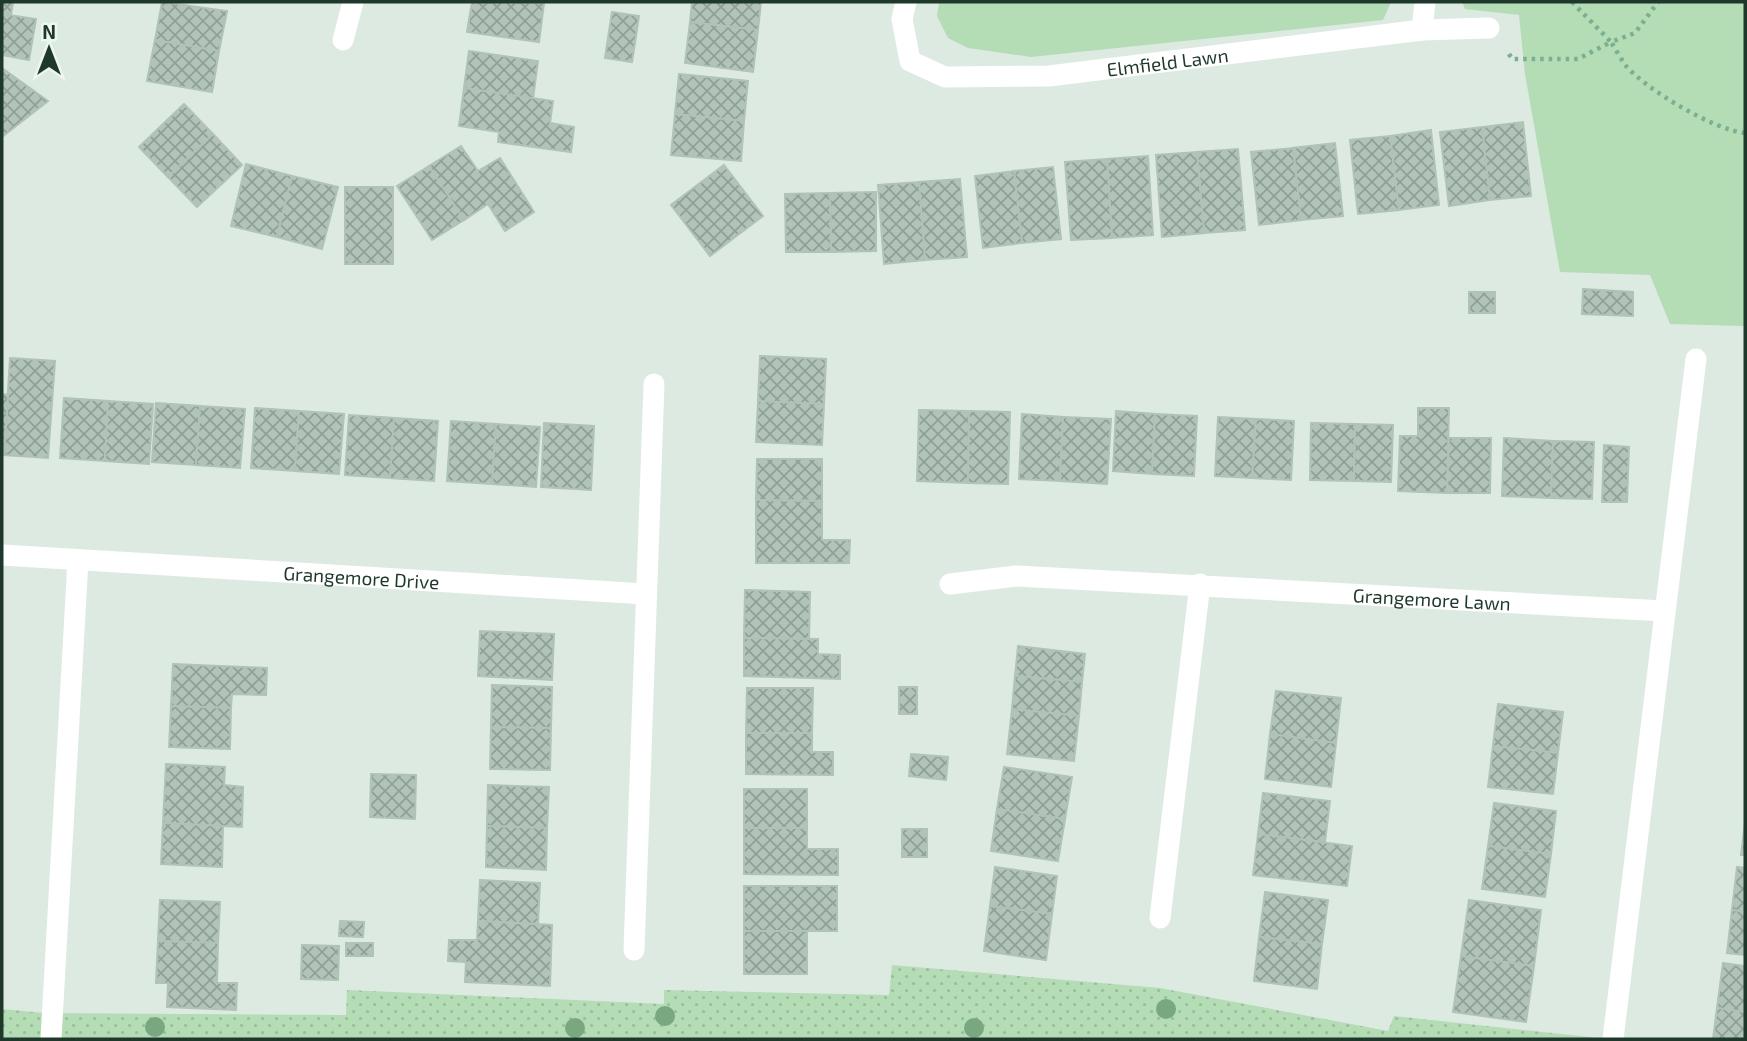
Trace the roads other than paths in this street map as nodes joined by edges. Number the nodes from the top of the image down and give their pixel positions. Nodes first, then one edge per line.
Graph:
1 (353, 2) edge
2 (906, 2) edge
3 (1425, 2) edge
4 (1489, 28) road end
5 (1422, 30) junction
6 (343, 40) dead end
7 (1696, 359) dead end
8 (653, 384) dead end
9 (2, 555) edge
10 (78, 560) junction
11 (950, 584) dead end
12 (1200, 584) junction
13 (646, 594) junction
14 (1664, 611) junction
15 (1160, 918) dead end
16 (634, 950) dead end
17 (51, 1039) edge
18 (1613, 1039) edge

1 - 6 street
2 - 5 street, Elmfield Lawn
3 - 5 street
4 - 5 street, Elmfield Lawn
7 - 14 street
8 - 13 street
9 - 10 street, Grangemore Drive
10 - 13 street, Grangemore Drive
10 - 17 street
11 - 12 street, Grangemore Lawn
12 - 14 street, Grangemore Lawn
12 - 15 street
13 - 16 street
14 - 18 street

